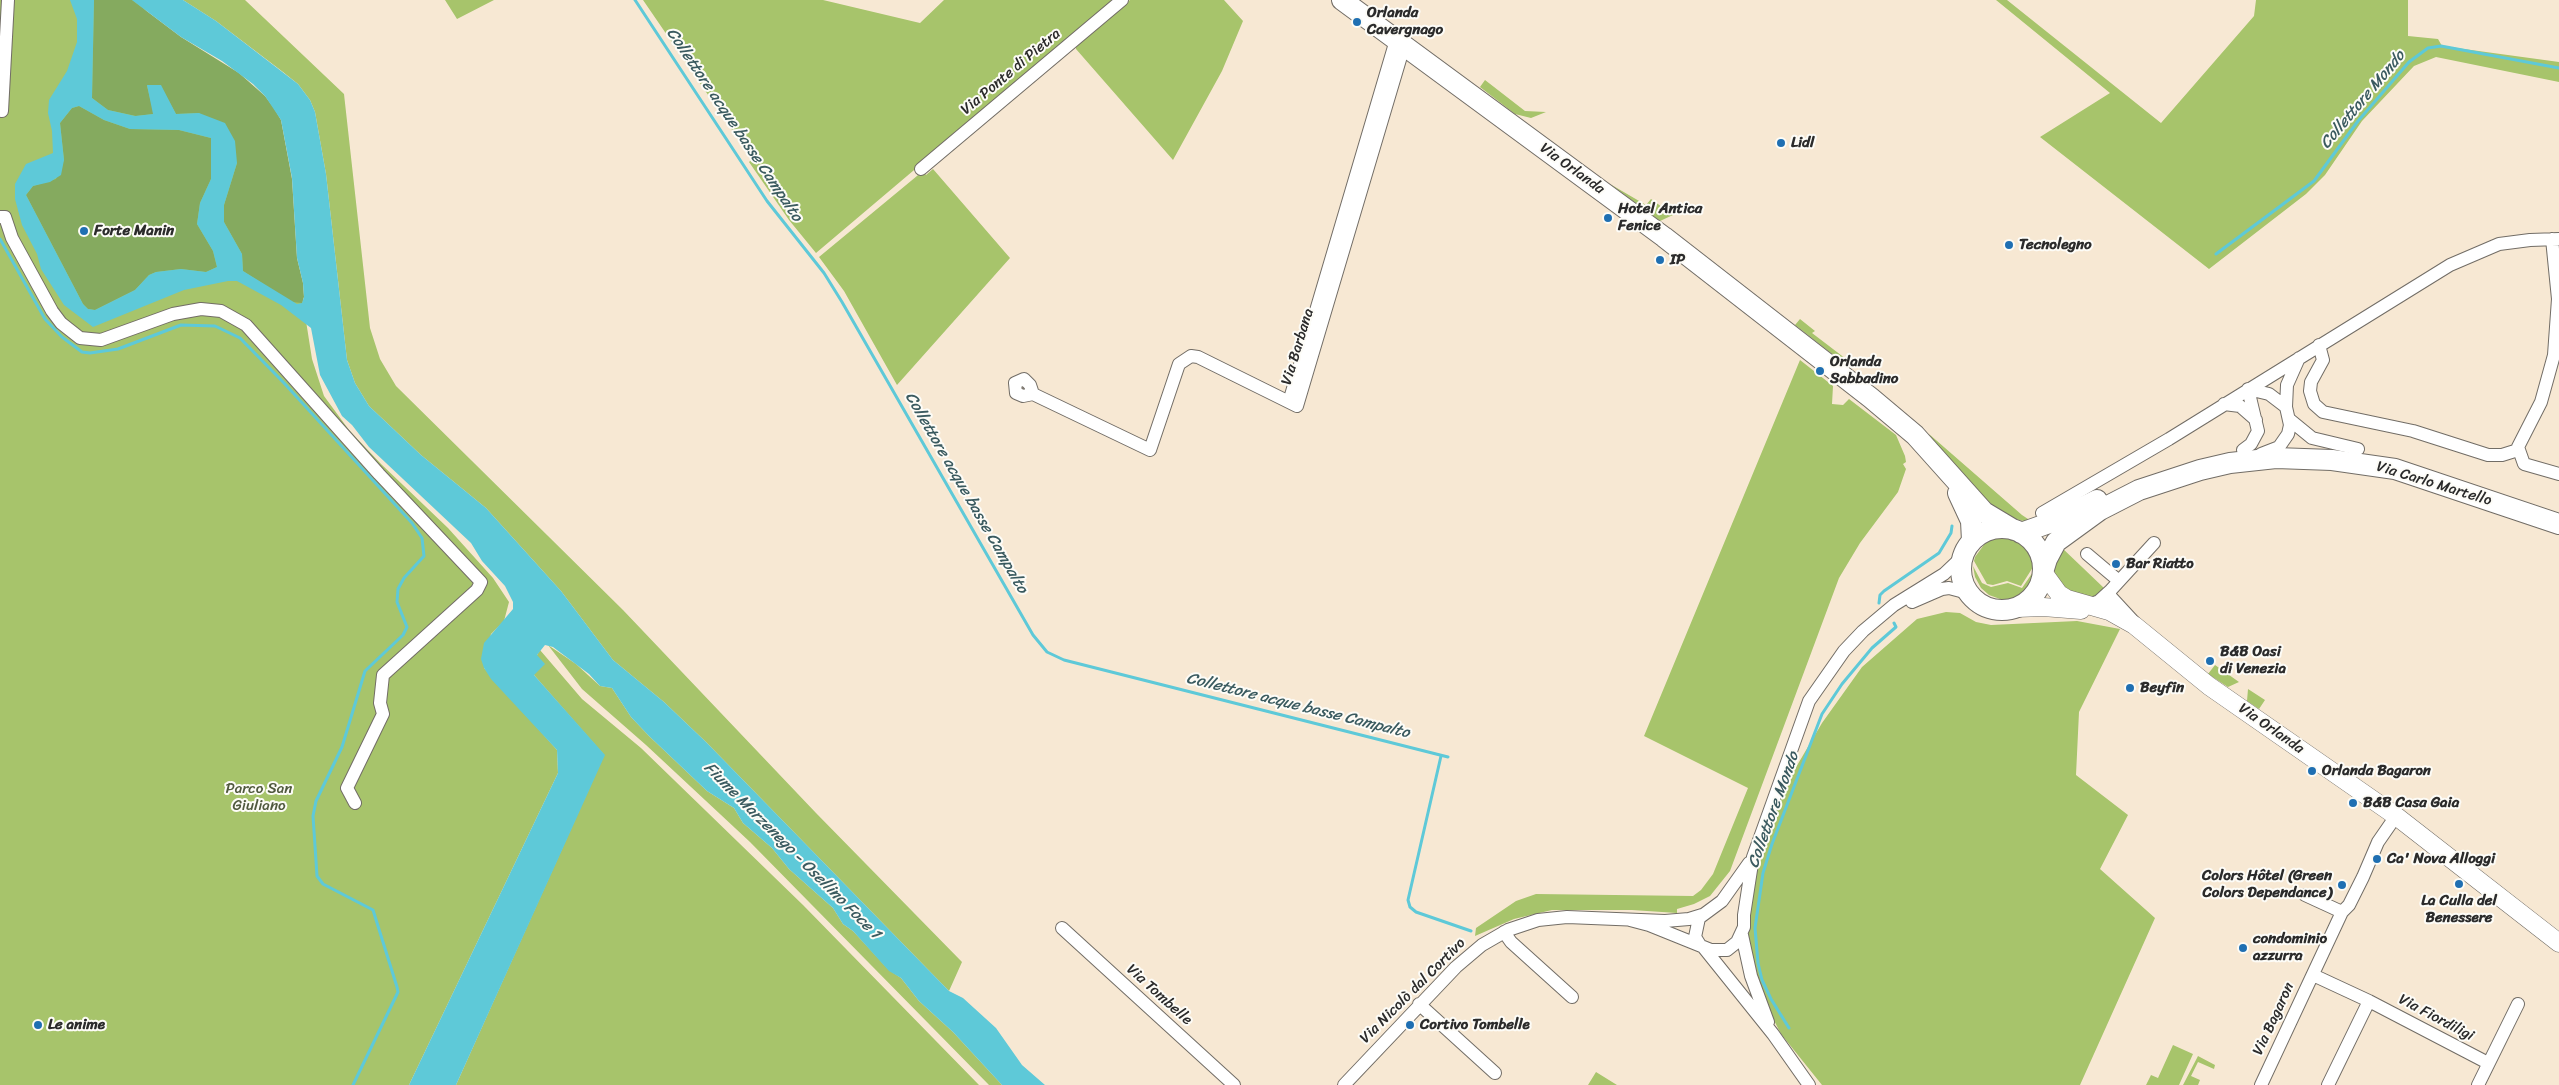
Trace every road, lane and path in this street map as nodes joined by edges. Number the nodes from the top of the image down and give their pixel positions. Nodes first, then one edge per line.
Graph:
1 (8, 0) edge
2 (1122, 0) edge
3 (1342, 0) edge
4 (1400, 43) junction
5 (2, 111) dead end
6 (921, 169) dead end
7 (1, 217) edge
8 (2556, 239) edge
9 (2319, 345) junction
10 (2300, 356) junction
11 (2275, 372) junction
12 (1033, 394) dead end
13 (2224, 404) junction
14 (2288, 408) junction
15 (2256, 420) junction
16 (2279, 447) junction
17 (2358, 449) junction
18 (2243, 450) junction
19 (2518, 450) junction
20 (1936, 458) junction
21 (2559, 474) edge
22 (2147, 487) junction
23 (2042, 513) dead end
24 (2551, 521) edge
25 (2017, 531) junction
26 (2154, 543) dead end
27 (1968, 548) junction
28 (2087, 554) dead end
29 (2043, 572) junction
30 (2119, 581) junction
31 (2110, 592) junction
32 (1968, 593) junction
33 (2089, 605) junction
34 (2017, 608) junction
35 (1883, 615) junction
36 (2134, 626) junction
37 (355, 803) dead end
38 (2396, 816) junction
39 (1753, 856) junction
40 (2305, 895) dead end
41 (1722, 901) junction
42 (2342, 912) junction
43 (1702, 915) junction
44 (1744, 915) junction
45 (1630, 920) junction
46 (1062, 928) dead end
47 (1504, 932) junction
48 (1742, 935) junction
49 (2559, 943) edge
50 (1702, 946) junction
51 (2313, 975) junction
52 (1572, 997) dead end
53 (2369, 1001) junction
54 (1420, 1004) junction
55 (2518, 1004) dead end
56 (1773, 1034) junction
57 (2488, 1064) junction
58 (1495, 1073) dead end
59 (1234, 1085) edge
60 (1344, 1085) edge
61 (1809, 1085) edge
62 (2261, 1085) edge
63 (2328, 1085) edge
64 (2478, 1085) edge

1 - 5 street
2 - 6 street, Via Ponte di Pietra
3 - 4 main road, Via Orlanda
4 - 12 street, Via Barbana
4 - 20 main road, Via Orlanda
7 - 37 street
8 - 9 street
8 - 19 street
9 - 10 street
9 - 19 street
10 - 11 street
10 - 14 street
11 - 13 street
11 - 14 street
13 - 15 street
13 - 23 street
14 - 15 street, Via Carlo Martello
14 - 16 street
14 - 17 street, Via Carlo Martello
15 - 18 street, Via Carlo Martello
16 - 17 main road, Via Carlo Martello
16 - 18 main road, Via Carlo Martello
16 - 22 street, Via Carlo Martello
17 - 24 main road, Via Carlo Martello
18 - 25 main road, Via Carlo Martello
19 - 21 street
20 - 25 main road, Via Orlanda
20 - 27 main road, Via Orlanda
22 - 24 main road, Via Carlo Martello
22 - 29 main road, Via Carlo Martello
25 - 27 main road
25 - 29 main road
26 - 30 street
27 - 32 main road
27 - 35 street
28 - 30 street
29 - 33 main road, Via Orlanda
29 - 34 main road
30 - 31 street
31 - 33 street
31 - 36 street
32 - 34 main road
32 - 35 street
33 - 36 main road, Via Orlanda
34 - 36 main road, Via Orlanda
35 - 39 street
36 - 38 main road, Via Orlanda
38 - 42 street, Via Bagaron
38 - 49 main road, Via Orlanda
39 - 41 street
39 - 44 street
40 - 42 street
41 - 43 street
41 - 44 street
42 - 51 street, Via Bagaron
43 - 45 street, Via Nicolò dal Cortivo
43 - 50 street
44 - 48 street
45 - 47 street, Via Nicolò dal Cortivo
45 - 50 street, Via Nicolò dal Cortivo
46 - 59 street, Via Tombelle
47 - 52 street
47 - 54 street, Via Nicolò dal Cortivo
48 - 50 street
48 - 56 street
50 - 56 street
51 - 53 street, Via Fiordiligi
51 - 62 street, Via Bagaron
53 - 57 street, Via Fiordiligi
53 - 63 street
54 - 58 street
54 - 60 street, Via Nicolò dal Cortivo
55 - 57 street
56 - 61 street
57 - 64 street

